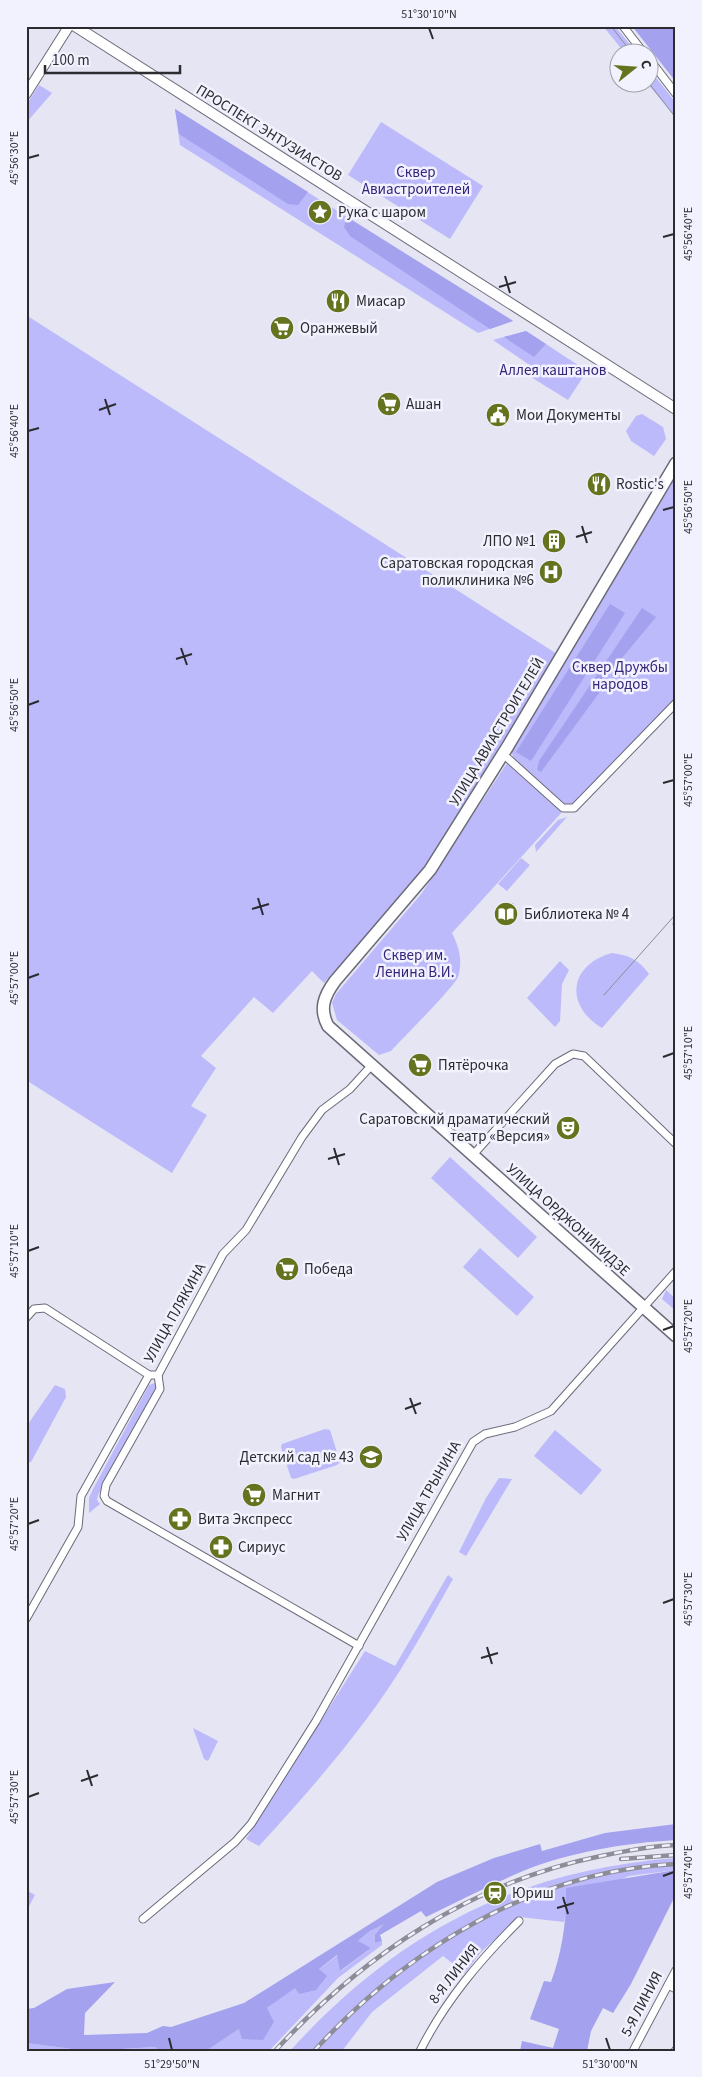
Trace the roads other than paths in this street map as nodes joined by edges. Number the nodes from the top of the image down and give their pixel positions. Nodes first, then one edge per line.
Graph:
1 (69, 26) edge
2 (75, 26) edge
3 (622, 26) edge
4 (635, 42) edge
5 (660, 73) edge
6 (26, 94) edge
7 (676, 94) edge
8 (676, 409) edge
9 (676, 463) edge
10 (676, 703) edge
11 (503, 754) junction
12 (323, 1002) joint
13 (371, 1066) junction
14 (676, 1144) edge
15 (472, 1156) junction
16 (676, 1271) edge
17 (644, 1307) junction
18 (26, 1318) edge
19 (676, 1336) edge
20 (149, 1375) junction
21 (158, 1375) junction
22 (26, 1619) edge
23 (359, 1646) junction
24 (143, 1919) dead end
25 (520, 1920) dead end
26 (676, 1970) edge
27 (668, 1985) junction
28 (676, 1989) edge
29 (420, 2051) edge
30 (634, 2051) edge

1 - 6 street
2 - 8 main road, ПРОСПЕКТ ЭНТУЗИАСТОВ
3 - 4 street
5 - 7 street
9 - 11 main road, УЛИЦА АВИАСТРОИТЕЛЕЙ
10 - 11 street
11 - 12 main road, УЛИЦА АВИАСТРОИТЕЛЕЙ
12 - 13 main road, УЛИЦА ОРДЖОНИКИДЗЕ
13 - 15 main road, УЛИЦА ОРДЖОНИКИДЗЕ
13 - 21 street, УЛИЦА ПЛЯКИНА
14 - 15 street
15 - 17 main road, УЛИЦА ОРДЖОНИКИДЗЕ
16 - 17 street
17 - 19 main road, УЛИЦА ОРДЖОНИКИДЗЕ
17 - 23 street, УЛИЦА ТРЫНИНА
18 - 20 street
20 - 21 street, УЛИЦА ПЛЯКИНА
20 - 22 street, УЛИЦА ПЛЯКИНА
21 - 23 street
23 - 24 street, УЛИЦА ТРЫНИНА
25 - 29 street, 8-Я ЛИНИЯ
26 - 27 street, 5-Я ЛИНИЯ
27 - 28 street
27 - 30 street, 5-Я ЛИНИЯ

